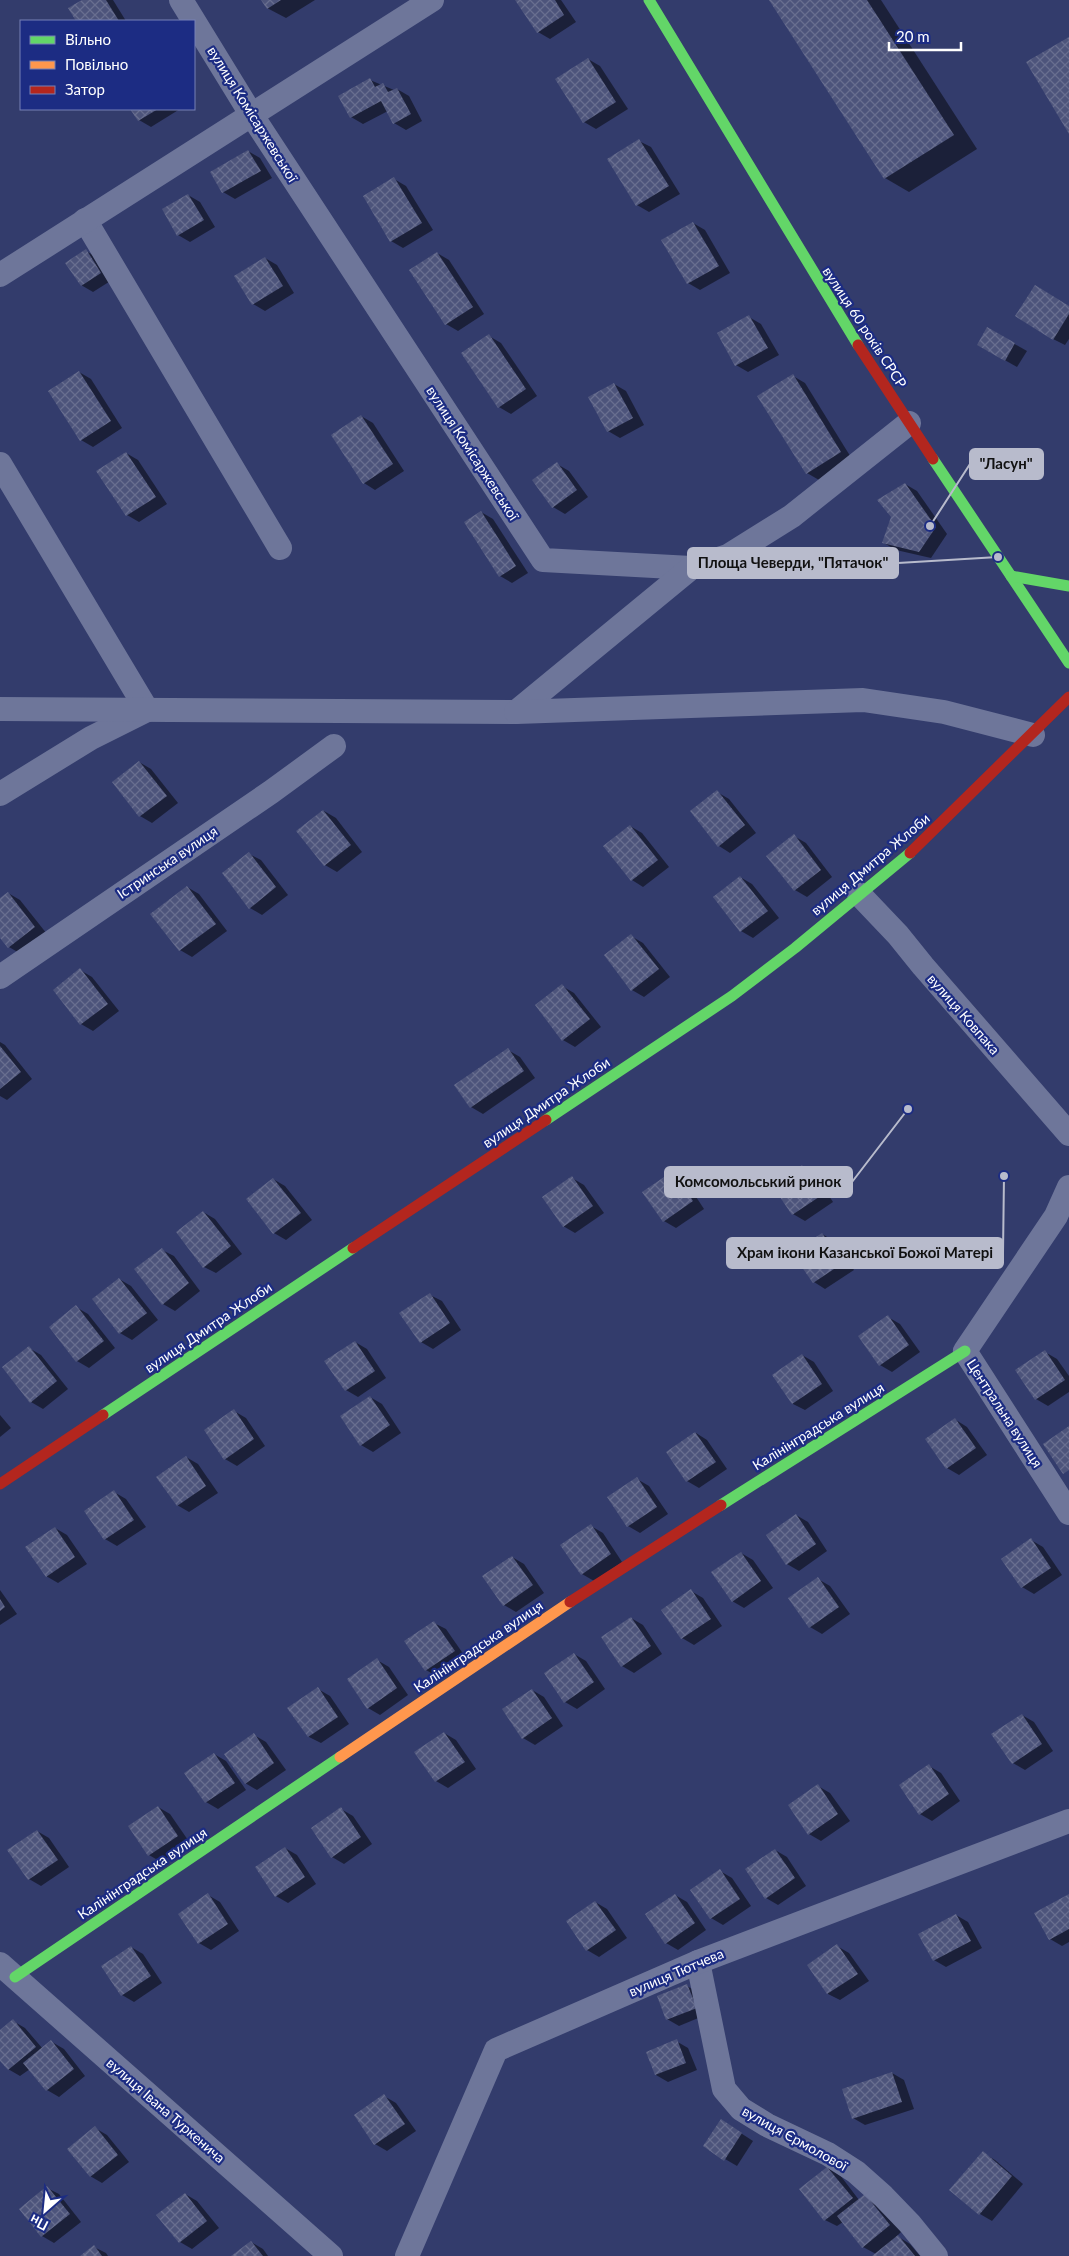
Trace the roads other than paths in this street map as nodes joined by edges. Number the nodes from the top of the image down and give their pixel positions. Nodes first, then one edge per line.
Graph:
1 (181, 0) edge
2 (432, 0) edge
3 (649, 0) edge
4 (193, 20) edge
5 (195, 22) edge
6 (252, 114) junction
7 (85, 220) junction
8 (0, 275) edge
9 (909, 423) junction
10 (0, 464) edge
11 (280, 548) dead end
12 (691, 568) junction
13 (1011, 576) junction
14 (1069, 586) edge
15 (1069, 662) edge
16 (1069, 697) edge
17 (0, 709) edge
18 (147, 710) junction
19 (516, 712) junction
20 (1033, 734) junction
21 (334, 746) dead end
22 (0, 794) edge
23 (859, 894) junction
24 (0, 977) edge
25 (1069, 1134) edge
26 (1069, 1187) edge
27 (965, 1351) junction
28 (0, 1484) edge
29 (1069, 1513) edge
30 (1069, 1821) edge
31 (698, 1962) junction
32 (8, 1970) edge
33 (331, 2256) edge
34 (407, 2256) edge
35 (936, 2256) edge

1 - 4 street, вулиця Комісаржевської
2 - 6 street
3 - 9 street, вулиця 60 років СРСР
5 - 6 street, вулиця Комісаржевської
6 - 7 street
6 - 12 street, вулиця Комісаржевської
7 - 8 street
7 - 11 street
9 - 12 street, вулиця Комісаржевської
9 - 13 street, вулиця 60 років СРСР
10 - 18 street
12 - 19 street
13 - 14 street
13 - 15 street, вулиця 60 років СРСР
16 - 20 street, вулиця Дмитра Жлоби
17 - 18 street
18 - 19 street
18 - 22 street
19 - 20 street
20 - 23 street, вулиця Дмитра Жлоби
21 - 24 street, Істринська вулиця
23 - 25 street, вулиця Ковпака
23 - 28 street, вулиця Дмитра Жлоби
26 - 27 street, Центральна вулиця
27 - 29 street, Центральна вулиця
27 - 32 street, Калінінградська вулиця
30 - 31 street, вулиця Тютчева
31 - 34 street, вулиця Тютчева
31 - 35 street, вулиця Єрмолової
32 - 33 street, вулиця Івана Туркенича

